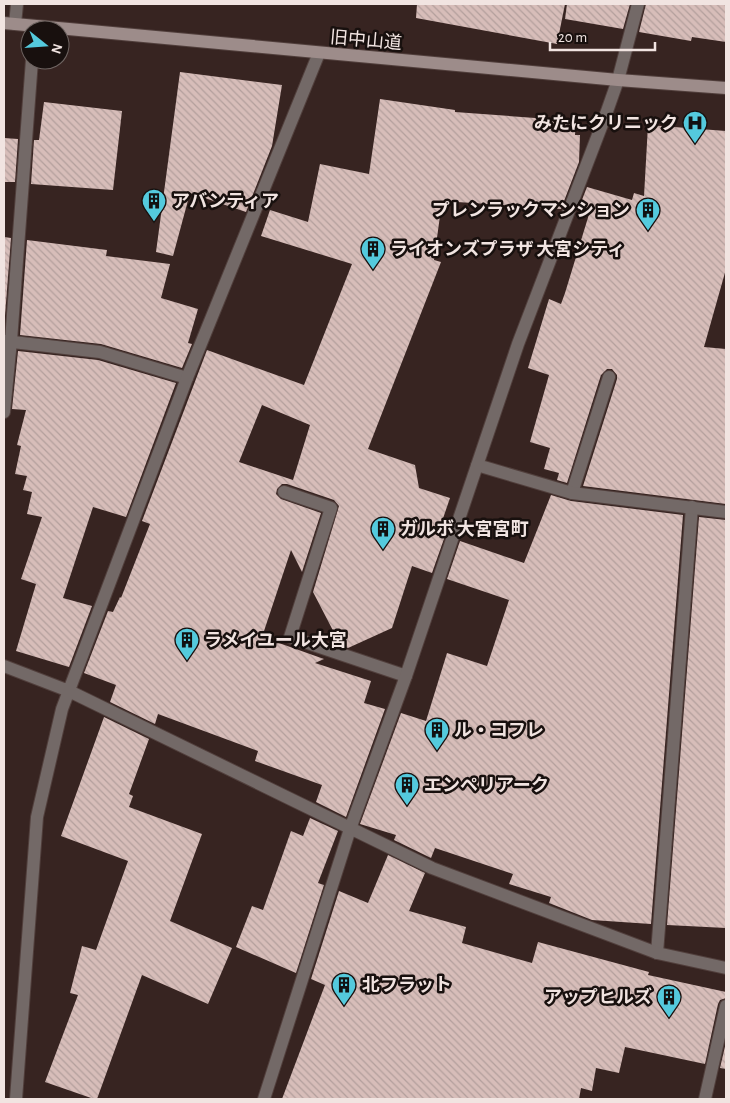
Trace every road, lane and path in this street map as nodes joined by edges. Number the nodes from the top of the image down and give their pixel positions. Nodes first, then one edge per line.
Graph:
1 (17, 4) edge
2 (638, 4) edge
3 (9, 24) edge
4 (70, 31) edge
5 (319, 53) junction
6 (31, 70) edge
7 (618, 80) junction
8 (726, 88) edge
9 (7, 341) edge
10 (609, 377) dead end
11 (186, 378) junction
12 (4, 412) edge
13 (477, 464) junction
14 (284, 492) dead end
15 (572, 493) junction
16 (692, 507) junction
17 (726, 512) edge
18 (4, 666) edge
19 (406, 676) junction
20 (69, 691) junction
21 (350, 829) junction
22 (658, 953) junction
23 (726, 968) edge
24 (726, 1006) edge
25 (16, 1099) edge
26 (264, 1099) edge
27 (705, 1099) edge

1 - 3 street
2 - 7 street
4 - 5 main road, 旧中山道
5 - 7 main road, 旧中山道
5 - 11 street
6 - 9 street
7 - 8 main road, 旧中山道
7 - 13 street
9 - 11 street
9 - 12 street
10 - 15 street
11 - 20 street
13 - 15 street
13 - 19 street
14 - 19 street
15 - 16 street
16 - 17 street
16 - 22 street
18 - 20 street
19 - 21 street
20 - 21 street
20 - 25 street
21 - 22 street
21 - 26 street
22 - 23 street
24 - 27 street

